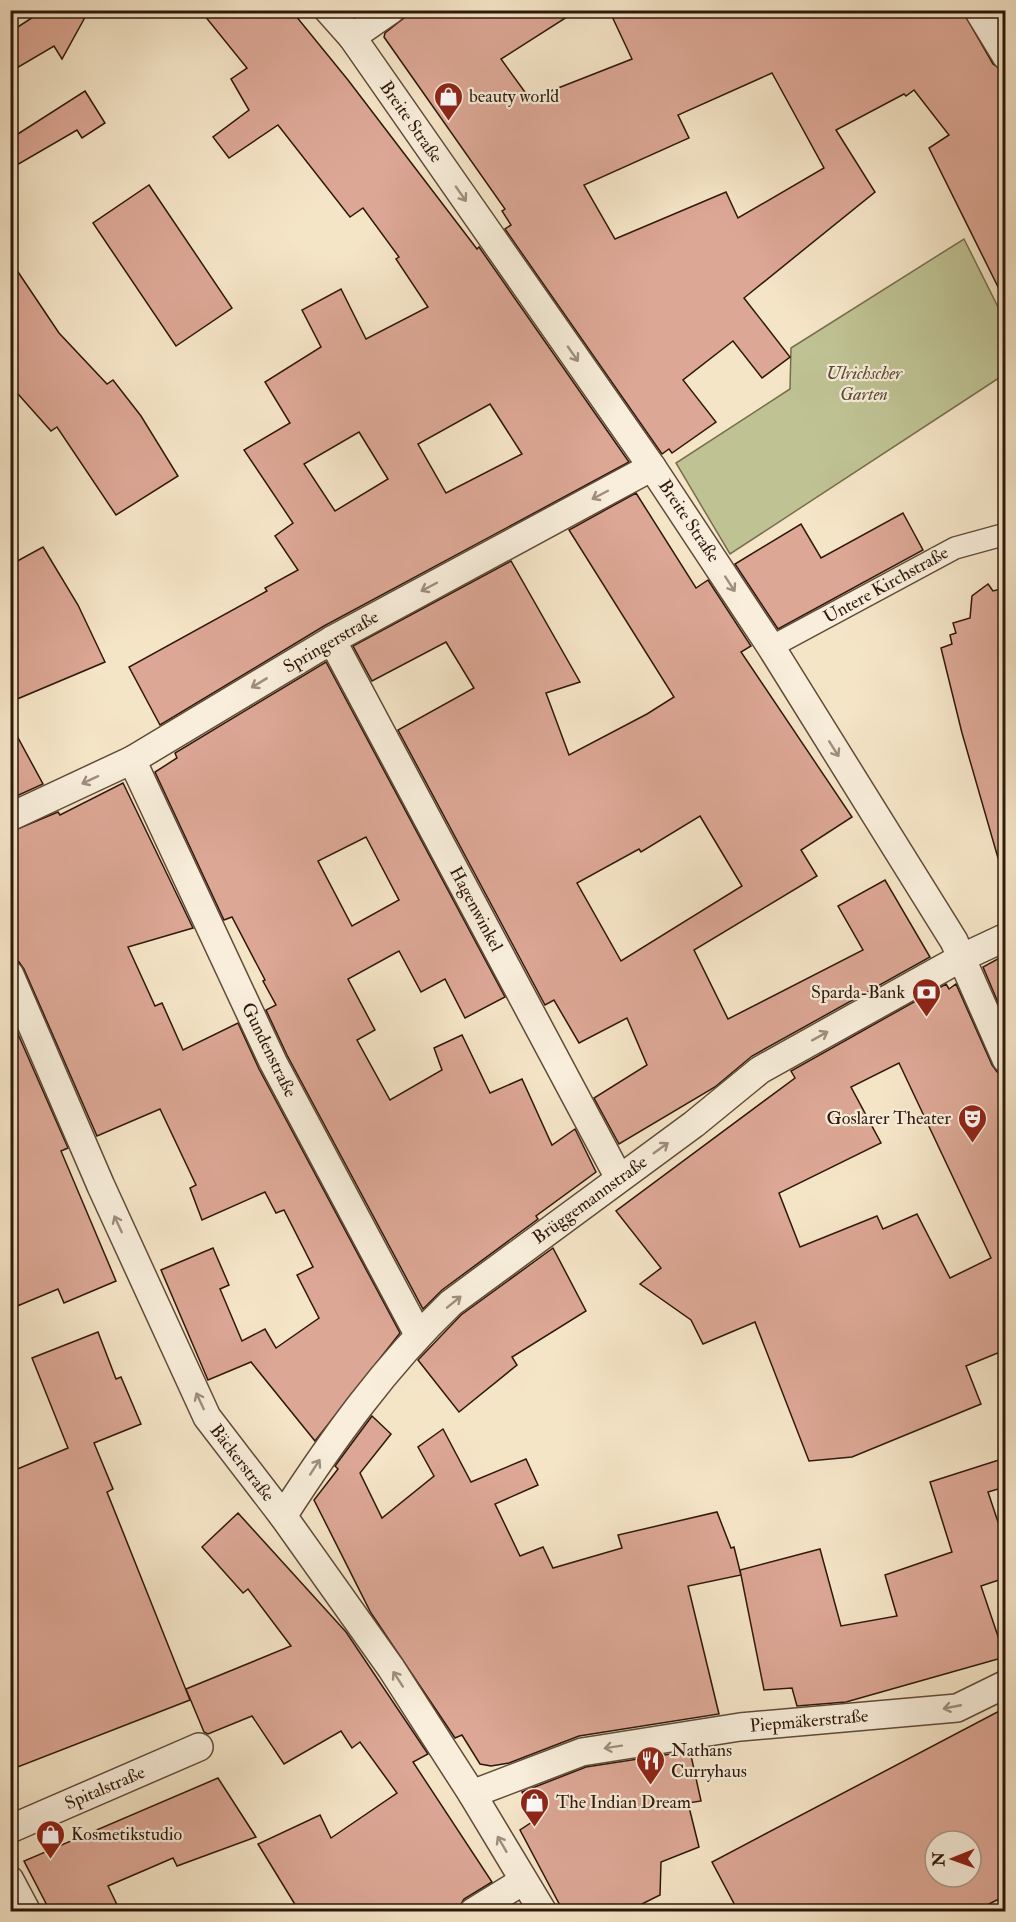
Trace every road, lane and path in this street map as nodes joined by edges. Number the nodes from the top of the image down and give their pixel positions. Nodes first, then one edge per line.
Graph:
1 (328, 10) edge
2 (391, 10) edge
3 (978, 10) edge
4 (352, 38) junction
5 (1005, 56) edge
6 (652, 467) junction
7 (1005, 534) edge
8 (332, 639) junction
9 (771, 647) junction
10 (132, 760) junction
11 (10, 817) edge
12 (1005, 937) edge
13 (961, 958) junction
14 (10, 975) edge
15 (1005, 1059) edge
16 (619, 1178) junction
17 (418, 1334) junction
18 (283, 1516) junction
19 (1005, 1684) edge
20 (199, 1747) dead end
21 (472, 1794) junction
22 (10, 1828) edge
23 (10, 1880) edge
24 (524, 1881) junction
25 (27, 1911) edge
26 (473, 1911) edge
27 (543, 1911) edge

1 - 4 street, Breite Straße
2 - 4 street
3 - 5 street
4 -> 6 street, Breite Straße
6 -> 8 street, Springerstraße
6 -> 9 street, Breite Straße
7 - 9 street, Untere Kirchstraße
8 -> 10 street, Springerstraße
8 - 16 street, Hagenwinkel
9 -> 13 street, Breite Straße
10 -> 11 street, Springerstraße
10 - 17 street, Gundenstraße
12 - 13 street, Brüggemannstraße
13 - 15 street, Breite Straße
16 -> 13 street, Brüggemannstraße
18 -> 14 street, Bäckerstraße
17 -> 16 street, Brüggemannstraße
18 -> 17 street, Brüggemannstraße
21 -> 18 street, Bäckerstraße
19 -> 21 street, Piepmäkerstraße
20 - 22 street, Spitalstraße
24 -> 21 street, Bäckerstraße
23 - 25 street
24 - 26 street
24 - 27 street, Bäckerstraße

